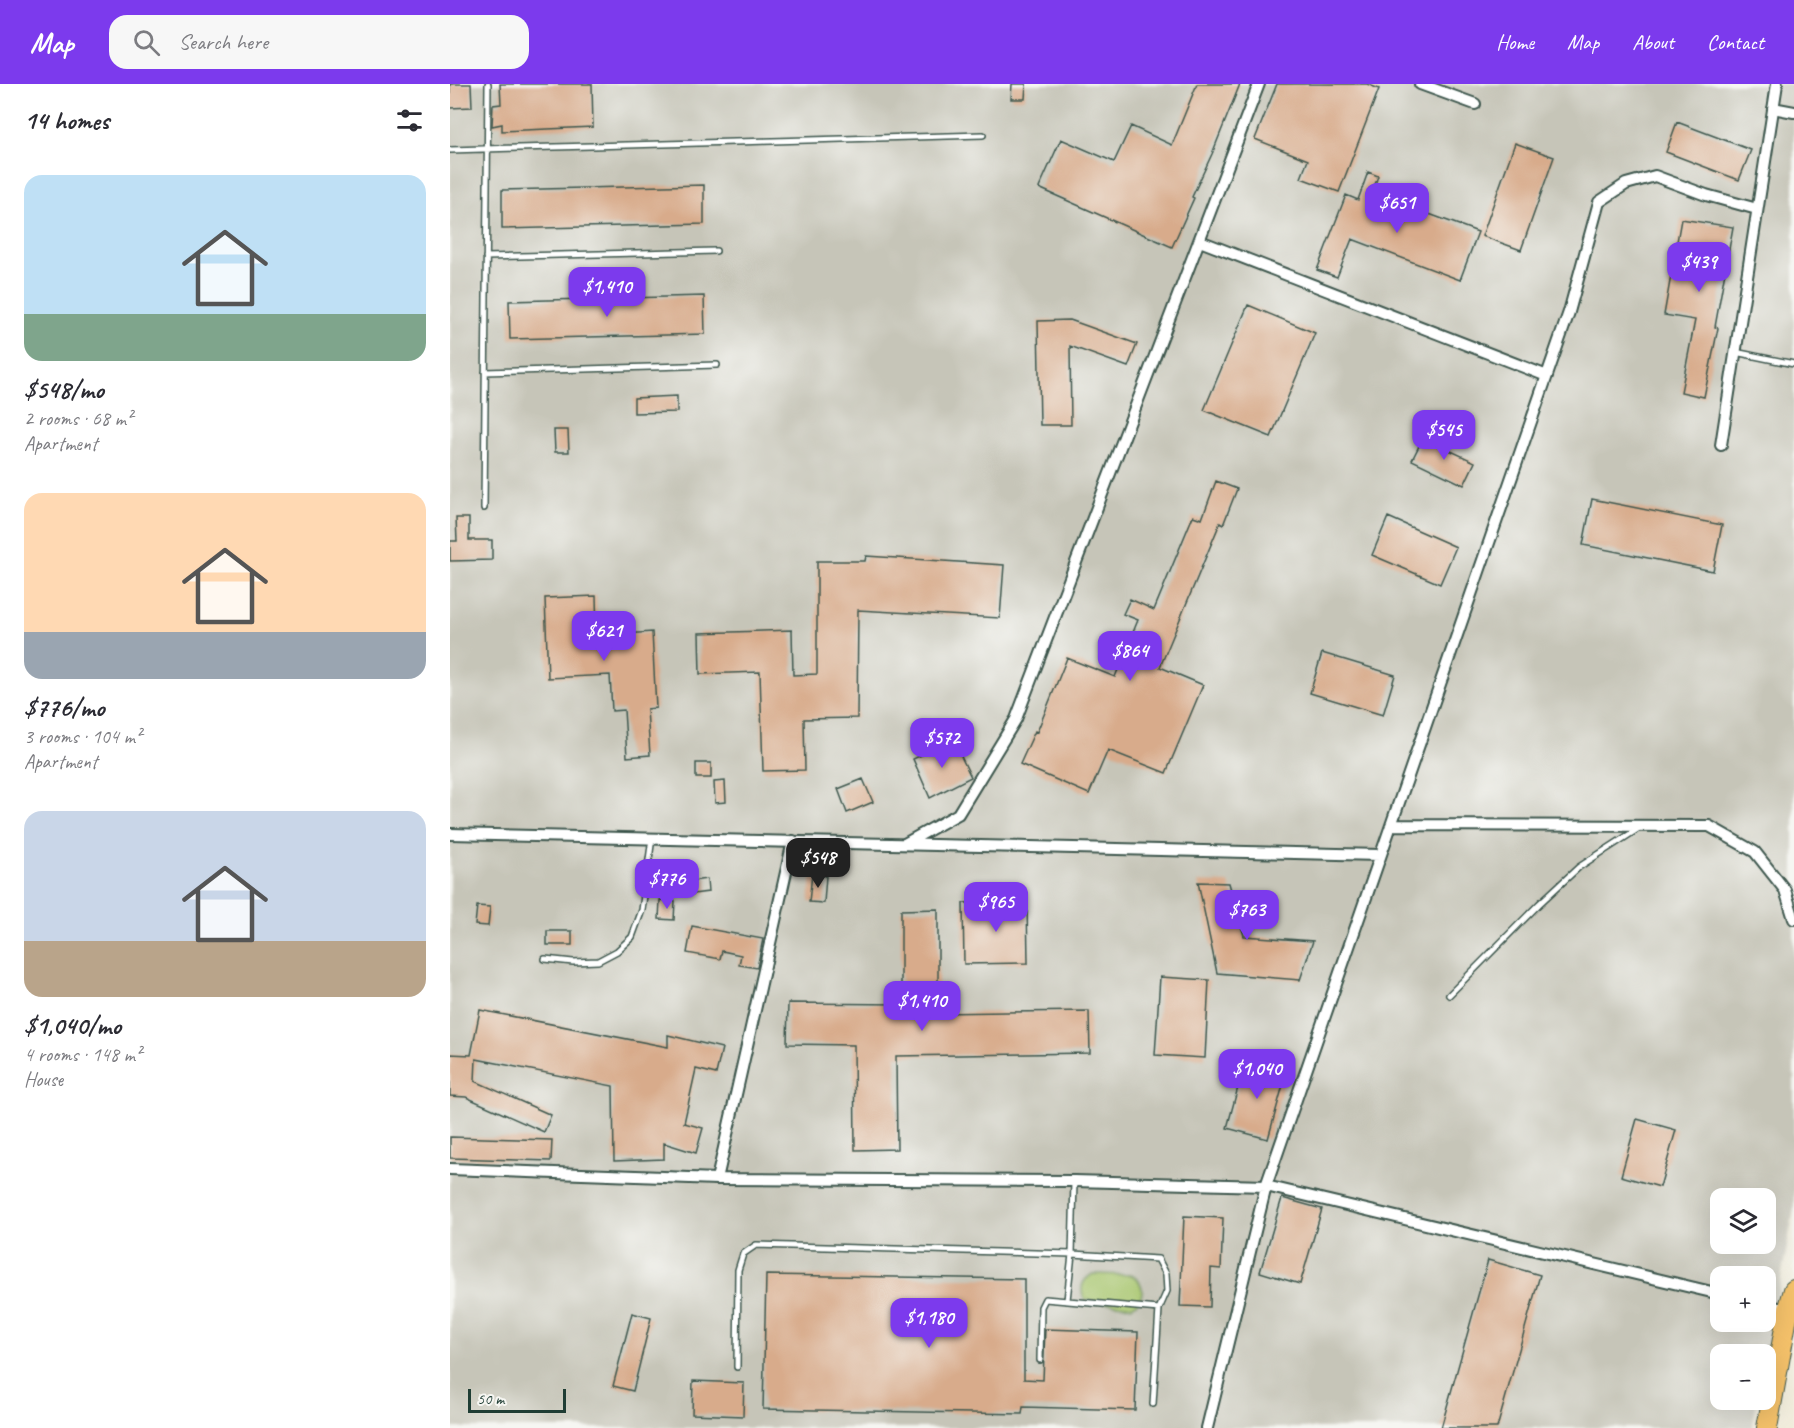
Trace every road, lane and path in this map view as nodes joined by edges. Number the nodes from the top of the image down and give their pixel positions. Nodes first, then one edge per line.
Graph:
1 (488, 84) edge
2 (1258, 84) edge
3 (1420, 84) edge
4 (1777, 84) edge
5 (1475, 104) dead end
6 (1773, 108) junction
7 (1794, 112) edge
8 (983, 135) dead end
9 (450, 150) edge
10 (488, 150) junction
11 (1757, 209) junction
12 (1200, 241) junction
13 (716, 252) dead end
14 (486, 257) junction
15 (1735, 352) junction
16 (1794, 364) edge
17 (717, 365) dead end
18 (485, 372) junction
19 (1547, 376) junction
20 (1721, 445) dead end
21 (484, 508) dead end
22 (1391, 825) junction
23 (1645, 825) junction
24 (450, 834) edge
25 (652, 838) junction
26 (793, 841) junction
27 (906, 843) junction
28 (1380, 855) junction
29 (1794, 919) edge
30 (545, 959) dead end
31 (1449, 996) dead end
32 (450, 1169) edge
33 (717, 1179) junction
34 (1074, 1181) junction
35 (1266, 1186) junction
36 (1072, 1254) junction
37 (1794, 1290) edge
38 (1710, 1292) edge
39 (1067, 1300) junction
40 (1776, 1307) edge
41 (1159, 1309) junction
42 (1791, 1311) edge
43 (1040, 1360) dead end
44 (737, 1367) dead end
45 (1153, 1404) dead end
46 (1207, 1428) edge
47 (1767, 1428) edge

1 - 10 lane
2 - 12 street
3 - 5 street
4 - 6 street
6 - 7 street
6 - 11 street
8 - 10 lane
9 - 10 lane
10 - 14 lane
11 - 15 street
11 - 19 street
12 - 19 street
12 - 27 street
13 - 14 lane
14 - 18 lane
15 - 16 lane
15 - 20 street
17 - 18 lane
18 - 21 lane
19 - 22 street
22 - 23 street
22 - 28 street
23 - 29 street
23 - 31 lane
24 - 25 street
25 - 26 street
25 - 30 lane
26 - 27 street
26 - 33 street
27 - 28 street
28 - 35 street
32 - 33 street
33 - 34 street
34 - 35 street
34 - 36 lane
35 - 38 street
35 - 46 street
36 - 39 lane
36 - 41 lane
36 - 44 lane
37 - 42 highway
39 - 41 lane
39 - 43 lane
40 - 42 street
41 - 45 lane
42 - 47 highway

